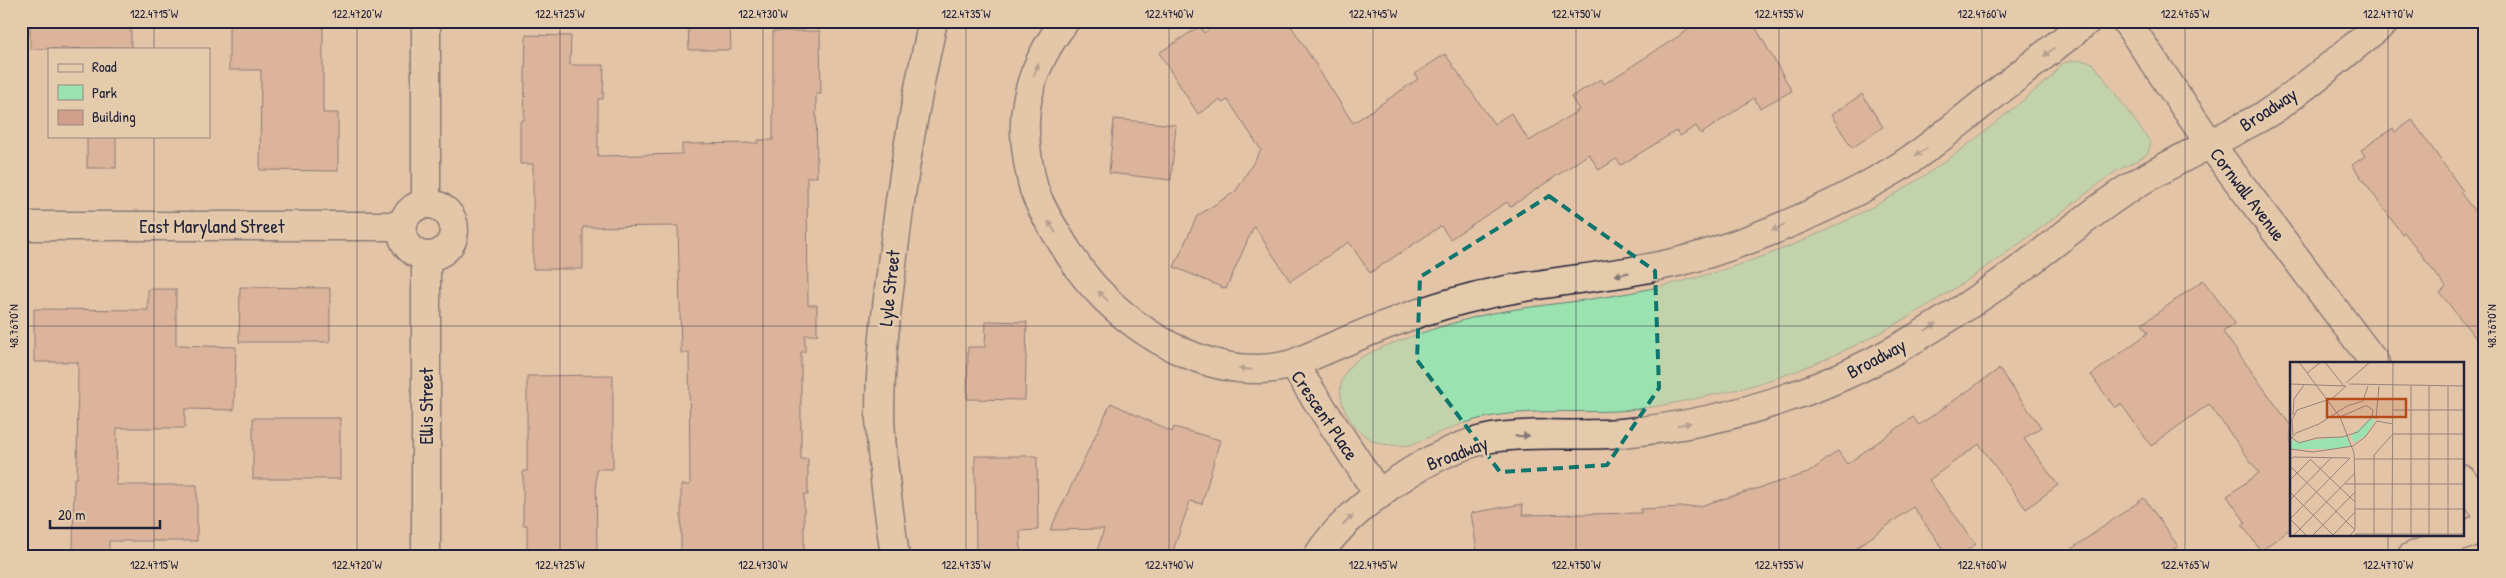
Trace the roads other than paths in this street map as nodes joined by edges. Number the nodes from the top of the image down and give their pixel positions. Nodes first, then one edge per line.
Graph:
1 (426, 21) edge
2 (933, 21) edge
3 (1065, 21) edge
4 (2087, 21) edge
5 (2126, 21) edge
6 (2386, 21) edge
7 (2210, 144) junction
8 (426, 204) junction
9 (21, 226) edge
10 (403, 226) junction
11 (426, 256) junction
12 (2374, 362) edge
13 (1293, 364) junction
14 (2464, 482) edge
15 (1379, 495) junction
16 (2485, 509) edge
17 (2485, 527) edge
18 (2463, 536) edge
19 (2464, 536) edge
20 (426, 557) edge
21 (895, 557) edge
22 (1317, 557) edge
23 (2411, 557) edge

1 - 8 street
2 - 21 street, Lyle Street
13 -> 3 street, Crescent Place
4 -> 13 street
5 - 7 street, Cornwall Avenue
6 - 7 street, Broadway
7 - 12 street, Cornwall Avenue
15 -> 7 street, Broadway
8 - 10 street
8 - 11 street
9 - 10 street, East Maryland Street
10 - 11 street
11 - 20 street, Ellis Street
13 - 15 street, Crescent Place
14 - 16 street
22 -> 15 street, Broadway
17 - 19 street
18 - 23 street

